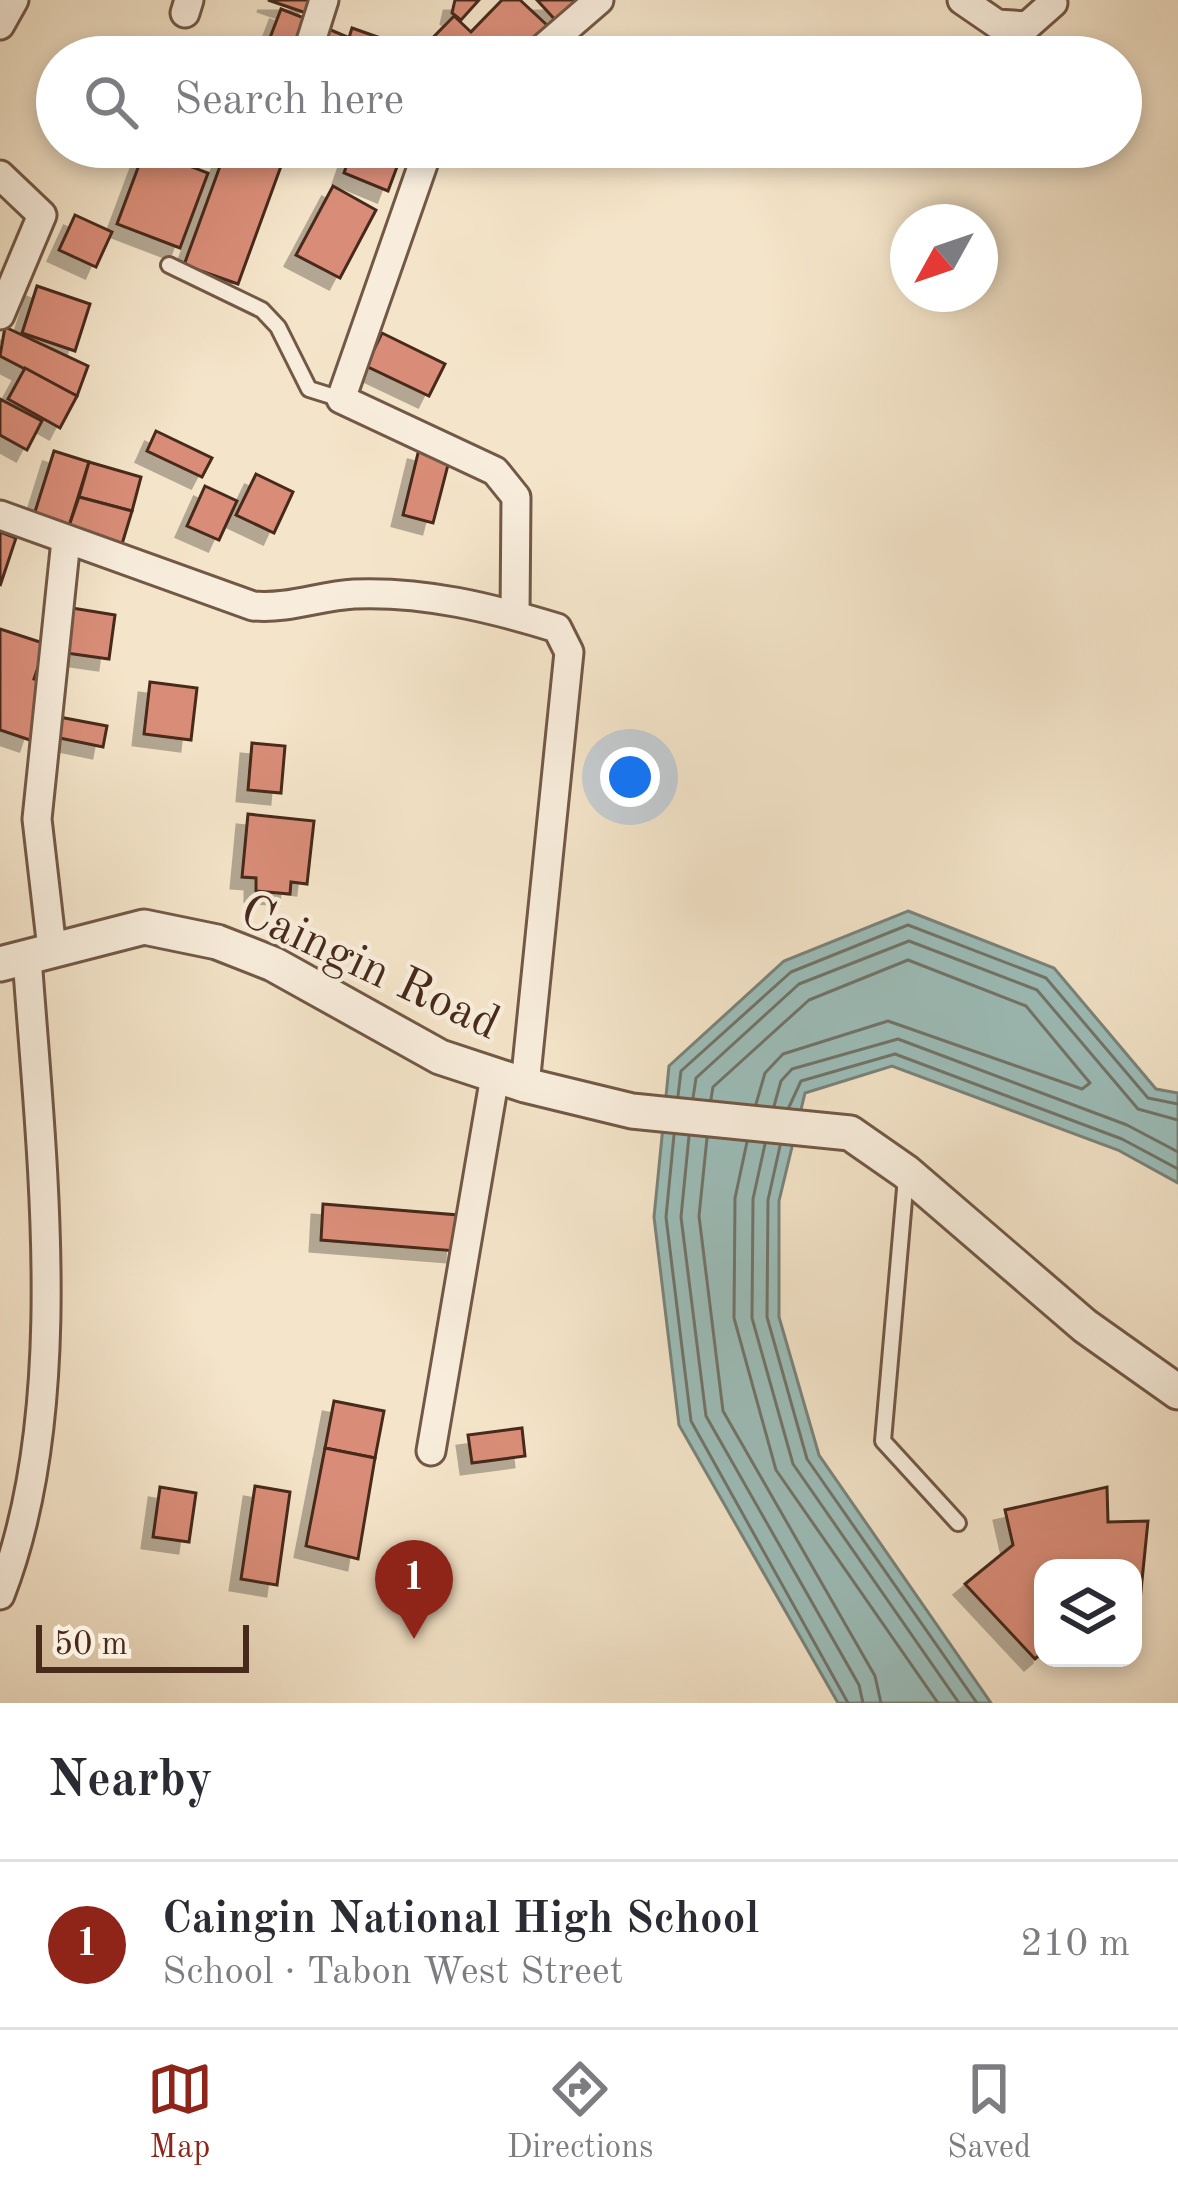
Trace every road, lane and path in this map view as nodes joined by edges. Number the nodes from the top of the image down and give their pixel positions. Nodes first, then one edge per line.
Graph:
1 (14, 0) edge
2 (324, 0) edge
3 (599, 0) edge
4 (962, 0) edge
5 (1053, 3) dead end
6 (0, 25) edge
7 (313, 36) edge
8 (557, 36) edge
9 (422, 168) edge
10 (0, 175) edge
11 (169, 265) dead end
12 (0, 315) edge
13 (341, 399) junction
14 (0, 515) edge
15 (67, 540) junction
16 (515, 615) junction
17 (27, 957) edge
18 (510, 1081) junction
19 (907, 1172) junction
20 (1178, 1392) edge
21 (431, 1451) dead end
22 (958, 1523) dead end
23 (0, 1594) edge

1 - 6 street
2 - 7 street
3 - 8 street
4 - 5 street
9 - 13 street
10 - 12 street
11 - 13 lane
13 - 16 street
14 - 15 street
15 - 16 street
15 - 17 street
16 - 18 street
17 - 18 street, Caingin Road
17 - 23 street
18 - 19 street, Caingin Road
18 - 21 street
19 - 20 street, Caingin Road
19 - 22 lane

